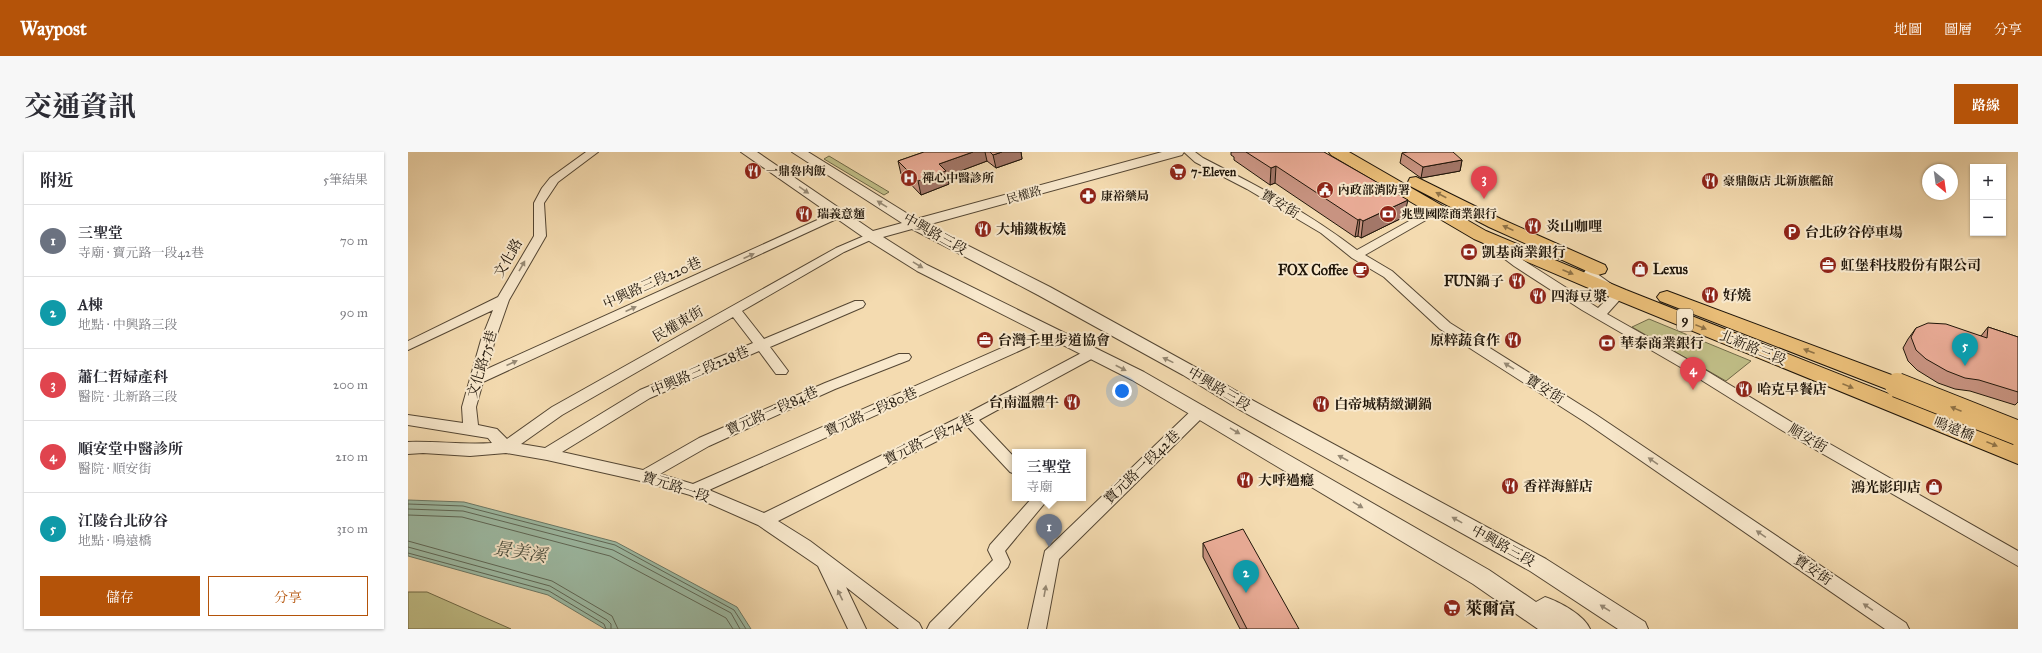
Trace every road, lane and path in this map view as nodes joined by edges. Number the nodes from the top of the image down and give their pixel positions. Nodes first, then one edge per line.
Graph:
1 (593, 152) edge
2 (748, 152) edge
3 (799, 152) edge
4 (1177, 152) edge
5 (1189, 152) edge
6 (1337, 152) edge
7 (1359, 152) edge
8 (839, 214) junction
9 (1422, 218) dead end
10 (915, 225) junction
11 (1480, 235) junction
12 (872, 236) junction
13 (1356, 254) junction
14 (1594, 268) junction
15 (1619, 294) junction
16 (503, 300) junction
17 (859, 304) dead end
18 (732, 312) junction
19 (1600, 314) junction
20 (1047, 330) junction
21 (408, 346) edge
22 (761, 346) junction
23 (1092, 353) junction
24 (904, 357) dead end
25 (781, 371) dead end
26 (477, 379) junction
27 (1894, 394) junction
28 (1200, 411) junction
29 (408, 420) edge
30 (969, 420) junction
31 (471, 430) junction
32 (2018, 433) edge
33 (408, 448) edge
34 (506, 448) junction
35 (548, 454) junction
36 (2018, 455) edge
37 (1012, 465) edge
38 (645, 476) junction
39 (694, 490) junction
40 (1038, 501) edge
41 (764, 520) junction
42 (2018, 558) edge
43 (823, 560) junction
44 (1519, 603) junction
45 (857, 629) edge
46 (913, 629) edge
47 (936, 629) edge
48 (1038, 629) edge
49 (1557, 629) edge
50 (1579, 629) edge
51 (1637, 629) edge
52 (1900, 629) edge

16 -> 1 street, 文化路
2 -> 8 street, 中興路三段
10 -> 3 street, 中興路三段
4 - 10 street, 民權路
5 - 13 street, 寶安街
6 - 11 main road, 北新路三段 / 9
14 -> 7 main road, 北新路三段 / 9
8 - 12 street, 中興路三段
26 -> 8 street, 中興路三段220巷
9 - 13 street
10 - 12 street, 民權路
51 -> 10 street, 中興路三段
11 -> 15 main road, 北新路三段 / 9
11 - 19 street, 順安街
12 - 18 street, 民權東街
12 -> 20 street, 中興路三段
52 -> 13 street, 寶安街
14 - 15 street
27 -> 14 main road, 北新路三段 / 9
15 - 19 street
15 -> 27 main road, 北新路三段 / 9
16 - 21 street, 文化路
16 - 26 street, 文化路75巷
17 - 22 street, 中興路三段228巷
18 - 22 street
18 - 34 street, 民權東街
19 - 42 street, 順安街
20 - 23 street, 中興路三段
20 - 39 street, 寶元路一段80巷
22 - 25 street
22 - 35 street, 中興路三段228巷
23 -> 28 street, 中興路三段
23 - 30 street, 寶元路一段74巷
24 - 38 street, 寶元路一段84巷
26 - 31 street, 文化路75巷
32 -> 27 main road, 鳴遠橋 / 9, bridge
27 -> 36 main road, 鳴遠橋 / 9
28 -> 44 street, 中興路三段
48 -> 28 street, 寶元路一段42巷
29 - 31 street
30 - 37 street
30 - 41 street, 寶元路一段74巷
31 - 34 street
33 - 34 street, 寶元路一段
34 - 35 street, 寶元路一段
35 - 38 street, 寶元路一段
38 - 39 street, 寶元路一段
39 - 41 street, 寶元路一段
40 - 47 street
41 - 43 street, 寶元路一段
45 -> 43 street
43 - 46 street, 寶元路一段
44 - 49 street, 中興路三段
44 - 50 street

